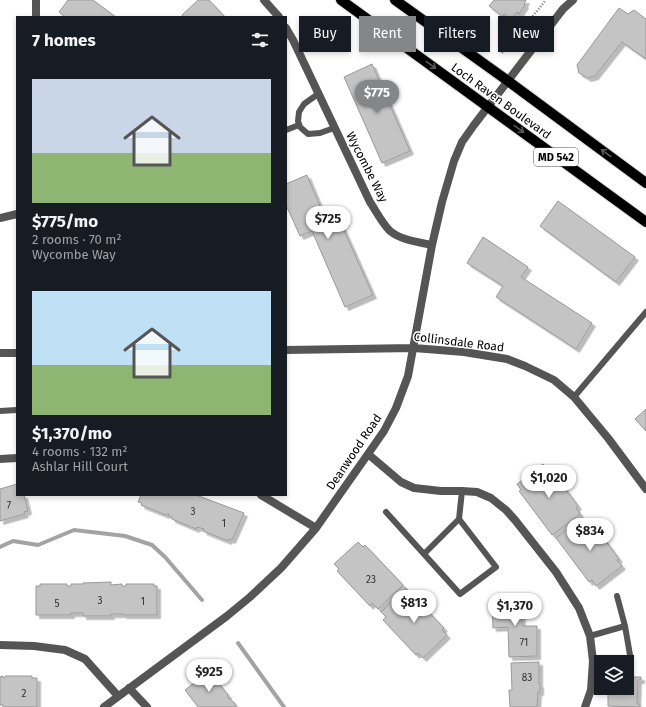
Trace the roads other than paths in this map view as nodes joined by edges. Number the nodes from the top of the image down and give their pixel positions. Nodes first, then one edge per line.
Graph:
1 (36, 0) edge
2 (264, 0) edge
3 (341, 0) edge
4 (395, 0) edge
5 (573, 0) edge
6 (36, 16) edge
7 (278, 16) edge
8 (287, 30) edge
9 (508, 81) junction
10 (318, 94) junction
11 (487, 106) junction
12 (299, 124) junction
13 (334, 128) junction
14 (287, 130) edge
15 (646, 183) edge
16 (16, 214) edge
17 (0, 218) edge
18 (646, 222) edge
19 (432, 245) junction
20 (646, 312) edge
21 (414, 348) junction
22 (287, 350) edge
23 (0, 353) edge
24 (16, 353) edge
25 (574, 398) junction
26 (16, 410) edge
27 (0, 411) edge
28 (368, 454) junction
29 (16, 458) edge
30 (0, 459) edge
31 (646, 489) edge
32 (462, 491) junction
33 (263, 496) edge
34 (386, 512) dead end
35 (459, 519) junction
36 (316, 528) junction
37 (424, 554) junction
38 (617, 596) dead end
39 (625, 626) junction
40 (590, 636) junction
41 (0, 645) edge
42 (630, 655) dead end
43 (129, 688) junction
44 (118, 696) junction
45 (104, 707) edge
46 (147, 707) edge
47 (585, 707) edge

1 - 6 street
2 - 7 street
3 -> 11 main road, Loch Raven Boulevard / MD 542
4 - 9 main road, Loch Raven Boulevard / MD 542
5 - 9 street, Deanwood Road
8 - 10 street, Wycombe Way
9 - 11 street, Deanwood Road
15 -> 9 main road, Loch Raven Boulevard / MD 542
10 - 12 lane
10 - 13 street, Wycombe Way
11 -> 18 main road, Loch Raven Boulevard / MD 542
11 - 19 street, Deanwood Road
12 - 13 lane
12 - 14 lane
13 - 19 street, Wycombe Way
16 - 17 street
19 - 21 street, Deanwood Road
20 - 25 lane
21 - 22 street, Collinsdale Road
21 - 25 street, Collinsdale Road
21 - 28 street, Deanwood Road
23 - 24 street
25 - 31 street, Collinsdale Road
26 - 27 lane
28 - 32 street
28 - 36 street, Deanwood Road
29 - 30 street
32 - 35 lane
32 - 40 street
33 - 36 street
34 - 37 lane
35 - 37 lane
35 - 37 lane
36 - 43 street, Deanwood Road
38 - 39 lane
39 - 40 lane
39 - 42 lane
40 - 47 street
41 - 44 street
43 - 44 street, Deanwood Road
43 - 46 street
44 - 45 street, Deanwood Road

